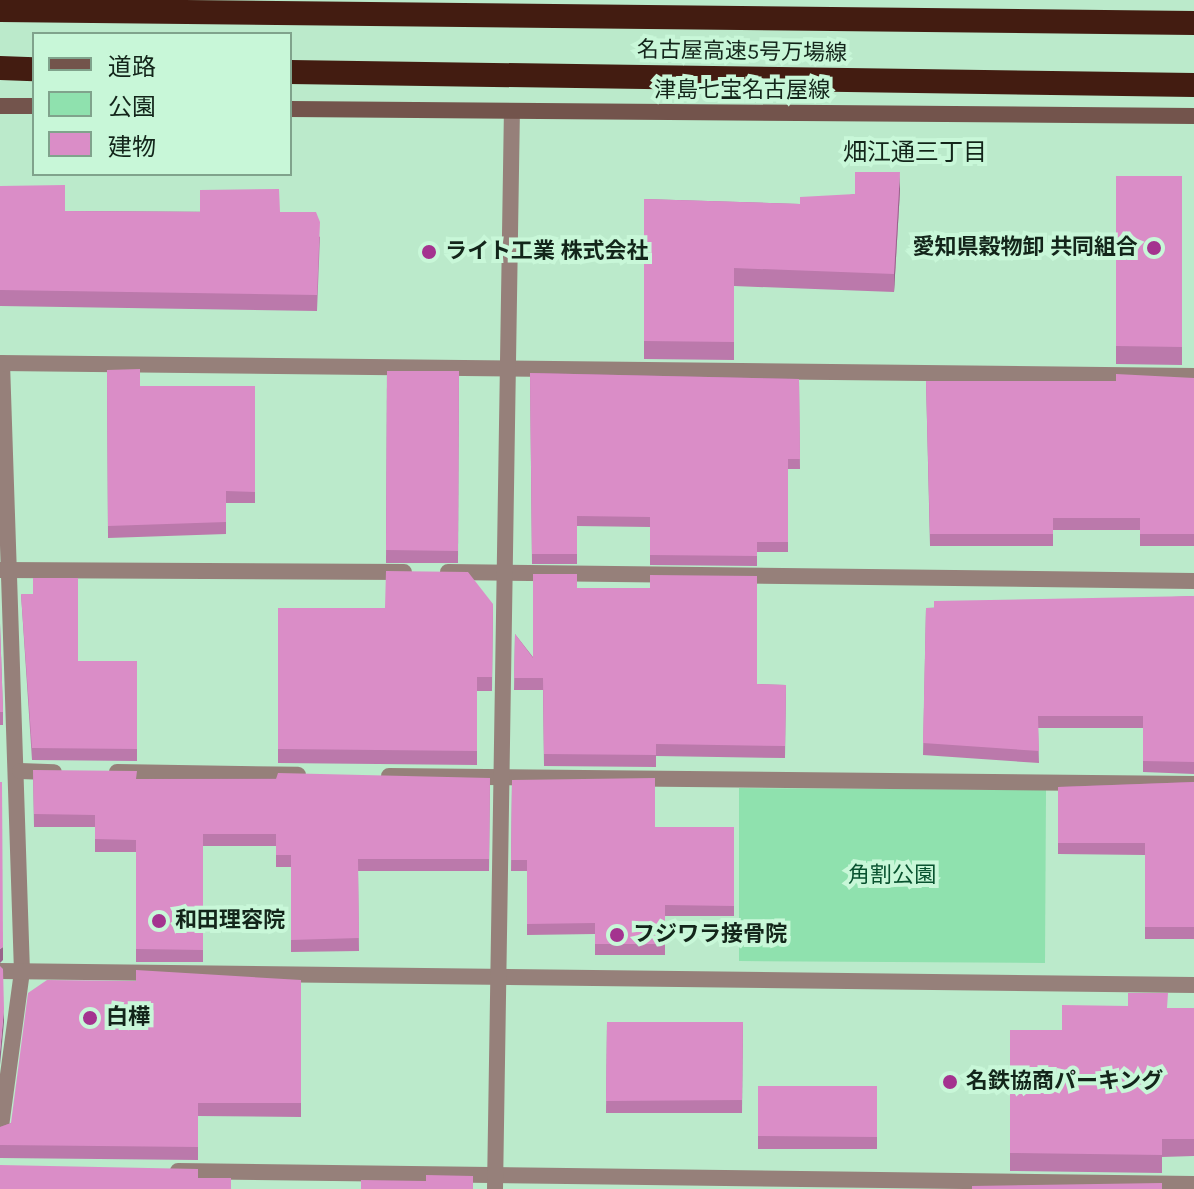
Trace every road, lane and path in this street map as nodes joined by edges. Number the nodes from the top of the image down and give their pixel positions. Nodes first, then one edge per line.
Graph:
1 (0, 10) edge
2 (1194, 23) edge
3 (0, 68) edge
4 (32, 69) edge
5 (292, 72) edge
6 (1194, 85) edge
7 (0, 106) edge
8 (32, 106) edge
9 (292, 109) edge
10 (512, 112) junction
11 (1194, 116) edge
12 (1, 363) edge
13 (508, 367) junction
14 (1194, 376) edge
15 (6, 570) edge
16 (507, 573) junction
17 (1194, 581) edge
18 (20, 771) junction
19 (314, 775) edge
20 (361, 776) edge
21 (502, 777) junction
22 (1194, 784) edge
23 (0, 971) edge
24 (22, 972) junction
25 (497, 975) junction
26 (1194, 985) edge
27 (0, 1134) edge
28 (154, 1171) edge
29 (495, 1182) edge
30 (1194, 1184) edge

1 - 2 highway, 名古屋高速5号万場線
3 - 4 highway
5 - 6 highway, 名古屋高速5号万場線
7 - 8 main road
9 - 10 main road, 津島七宝名古屋線
10 - 11 main road, 津島七宝名古屋線
10 - 13 street
12 - 13 street
12 - 15 street
13 - 14 street
13 - 16 street
15 - 16 street
15 - 18 street
16 - 17 street
16 - 21 street
18 - 19 street
18 - 24 street
20 - 21 street
21 - 22 street
21 - 25 street
23 - 24 street
24 - 25 street
24 - 27 street
25 - 26 street
25 - 29 street
28 - 29 street
29 - 30 street

